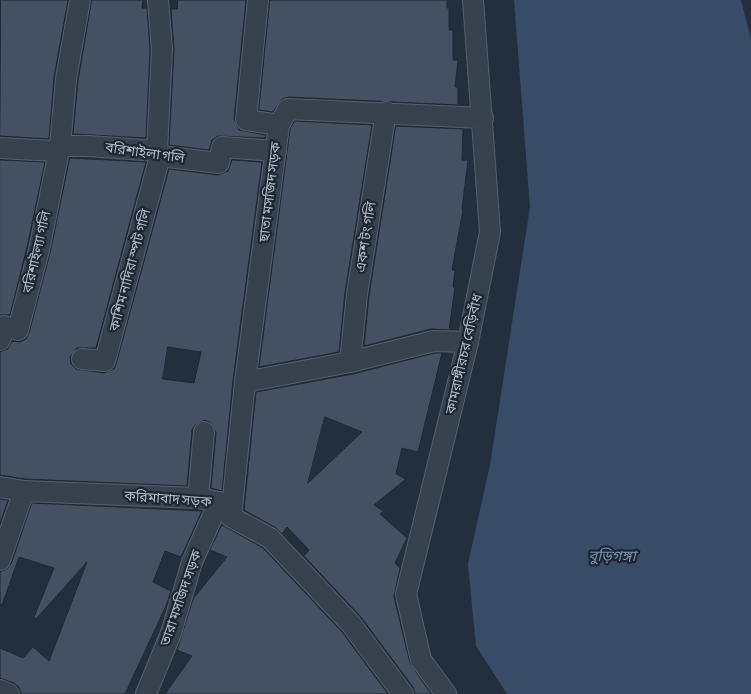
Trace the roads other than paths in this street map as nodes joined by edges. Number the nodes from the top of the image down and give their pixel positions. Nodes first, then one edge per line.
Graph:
1 (80, 0) edge
2 (158, 0) edge
3 (258, 0) edge
4 (473, 0) edge
5 (386, 112) junction
6 (483, 118) junction
7 (279, 125) junction
8 (60, 146) junction
9 (0, 148) edge
10 (276, 151) junction
11 (158, 153) junction
12 (0, 340) edge
13 (468, 342) junction
14 (82, 359) dead end
15 (350, 362) junction
16 (245, 382) junction
17 (204, 432) dead end
18 (0, 487) edge
19 (24, 491) junction
20 (198, 498) junction
21 (225, 509) junction
22 (0, 560) edge
23 (0, 690) edge
24 (9, 694) edge
25 (146, 694) edge
26 (403, 694) edge
27 (446, 694) edge

1 - 8 street
2 - 11 street
3 - 7 street, ছাতা মসজিদ সড়ক
4 - 6 street, কামরাঙ্গীরচর বেড়িবাঁধ
5 - 6 street
5 - 7 street
5 - 15 street, একশ টং গলি
6 - 13 street, কামরাঙ্গীরচর বেড়িবাঁধ
7 - 10 street, ছাতা মসজিদ সড়ক
8 - 9 street, বরিশাইলা গলি
8 - 11 street, বরিশাইলা গলি
8 - 12 street, বরিশাইল্যা গলি
10 - 11 street, বরিশাইলা গলি
10 - 16 street, ছাতা মসজিদ সড়ক
11 - 14 street, কাশিম নাদিরা স্পট গলি
13 - 15 street
13 - 27 street, কামরাঙ্গীরচর বেড়িবাঁধ
15 - 16 street
16 - 21 street, ছাতা মসজিদ সড়ক
17 - 20 street
18 - 19 street, করিমাবাদ সড়ক
19 - 20 street, করিমাবাদ সড়ক
19 - 22 street
20 - 21 street, করিমাবাদ সড়ক
21 - 25 street, তারা মসজিদ সড়ক
21 - 26 street, করিমাবাদ সড়ক
23 - 24 street

